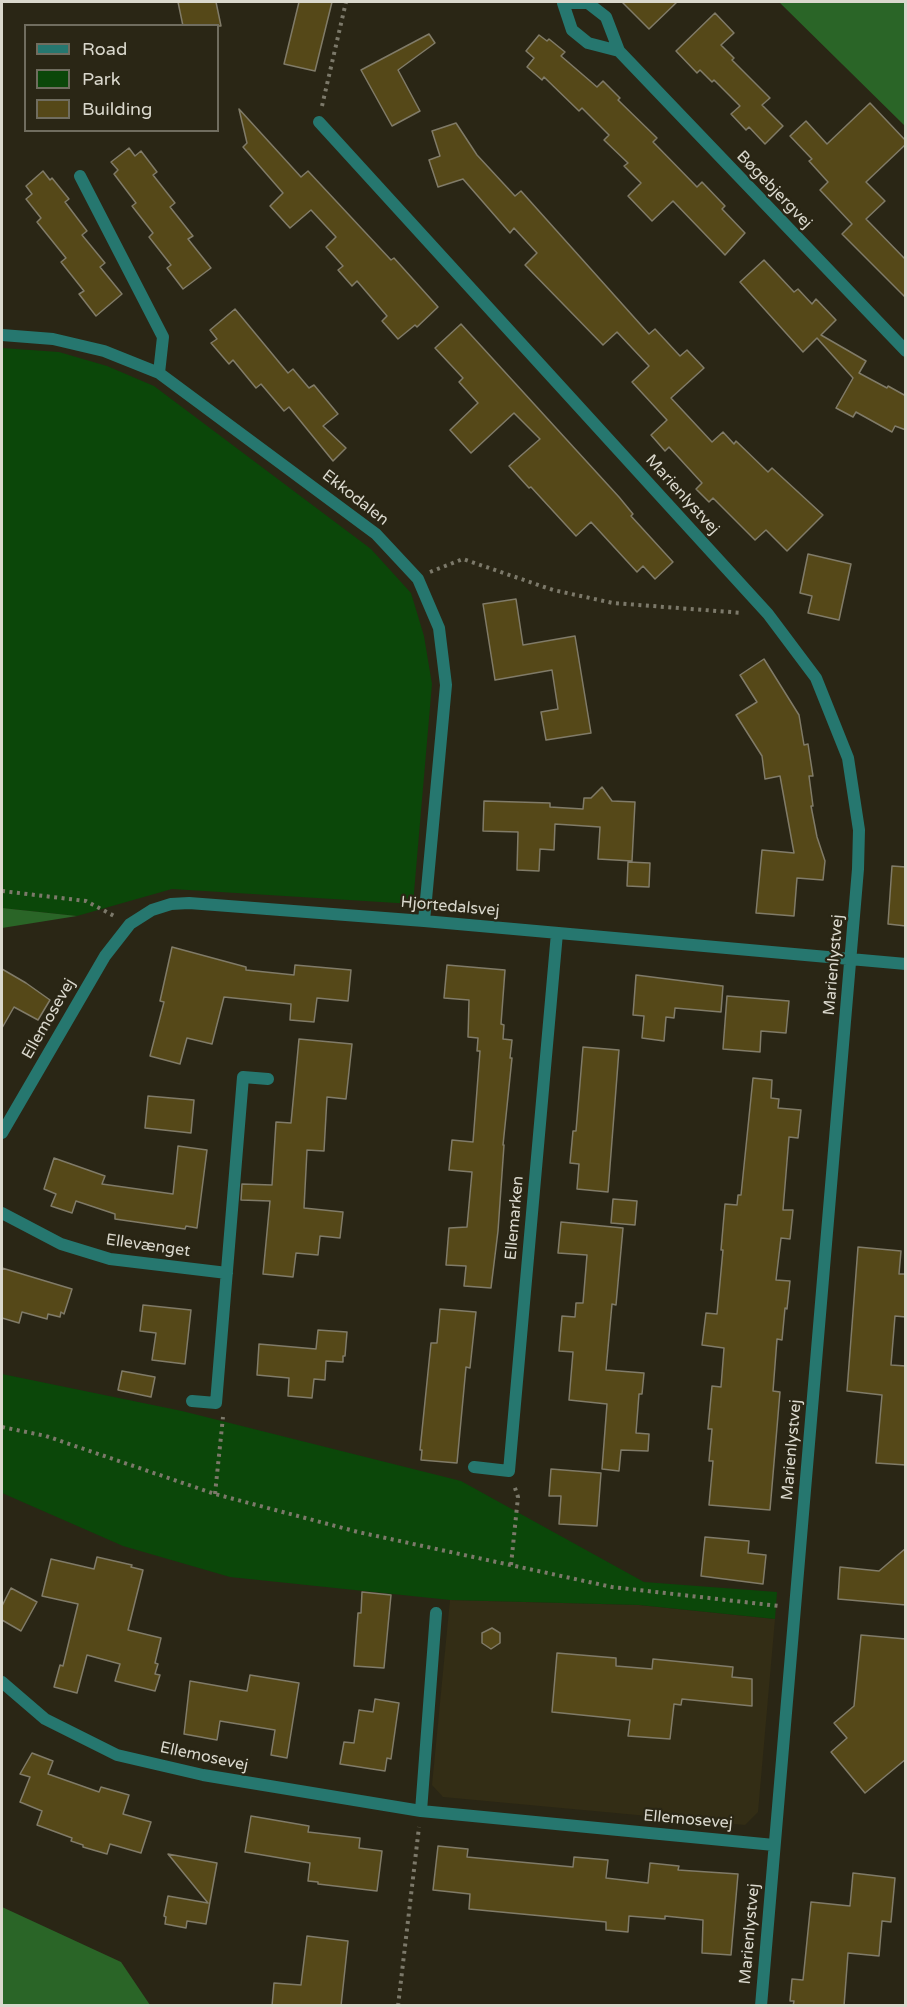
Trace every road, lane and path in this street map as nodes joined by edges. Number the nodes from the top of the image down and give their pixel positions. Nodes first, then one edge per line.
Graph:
1 (346, 2) edge
2 (562, 2) edge
3 (619, 51) junction
4 (319, 122) joint
5 (80, 176) dead end
6 (2, 335) edge
7 (906, 351) edge
8 (159, 373) junction
9 (418, 579) junction
10 (768, 614) junction
11 (2, 891) edge
12 (424, 921) junction
13 (130, 924) junction
14 (556, 933) junction
15 (851, 960) junction
16 (906, 964) edge
17 (268, 1080) dead end
18 (2, 1133) edge
19 (2, 1213) edge
20 (227, 1273) junction
21 (192, 1401) dead end
22 (216, 1403) junction
23 (2, 1427) edge
24 (474, 1467) dead end
25 (509, 1471) junction
26 (215, 1494) junction
27 (511, 1565) junction
28 (795, 1608) junction
29 (436, 1613) dead end
30 (2, 1682) edge
31 (420, 1811) junction
32 (774, 1845) junction
33 (398, 2006) edge
34 (761, 2006) edge

1 - 4 path
2 - 3 street, Bøgebjergvej
2 - 3 street, Bøgebjergvej
3 - 7 street, Bøgebjergvej
4 - 10 street, Marienlystvej
5 - 8 street
6 - 8 street, Ekkodalen
8 - 9 street, Ekkodalen
9 - 10 path
9 - 12 street, Ekkodalen
10 - 15 street, Marienlystvej
11 - 13 path
12 - 13 street, Hjortedalsvej
12 - 14 street, Hjortedalsvej
13 - 18 street, Ellemosevej
14 - 15 street, Hjortedalsvej
14 - 25 street, Ellemarken
15 - 16 street, Hjortedalsvej
15 - 28 street, Marienlystvej
17 - 20 street
19 - 20 street, Ellevænget
20 - 22 street
21 - 22 street
22 - 26 path
23 - 26 path
24 - 25 street
25 - 27 path
26 - 27 path
27 - 28 path
28 - 32 street, Marienlystvej
29 - 31 street
30 - 31 street, Ellemosevej
31 - 32 street, Ellemosevej
31 - 33 path
32 - 34 street, Marienlystvej

